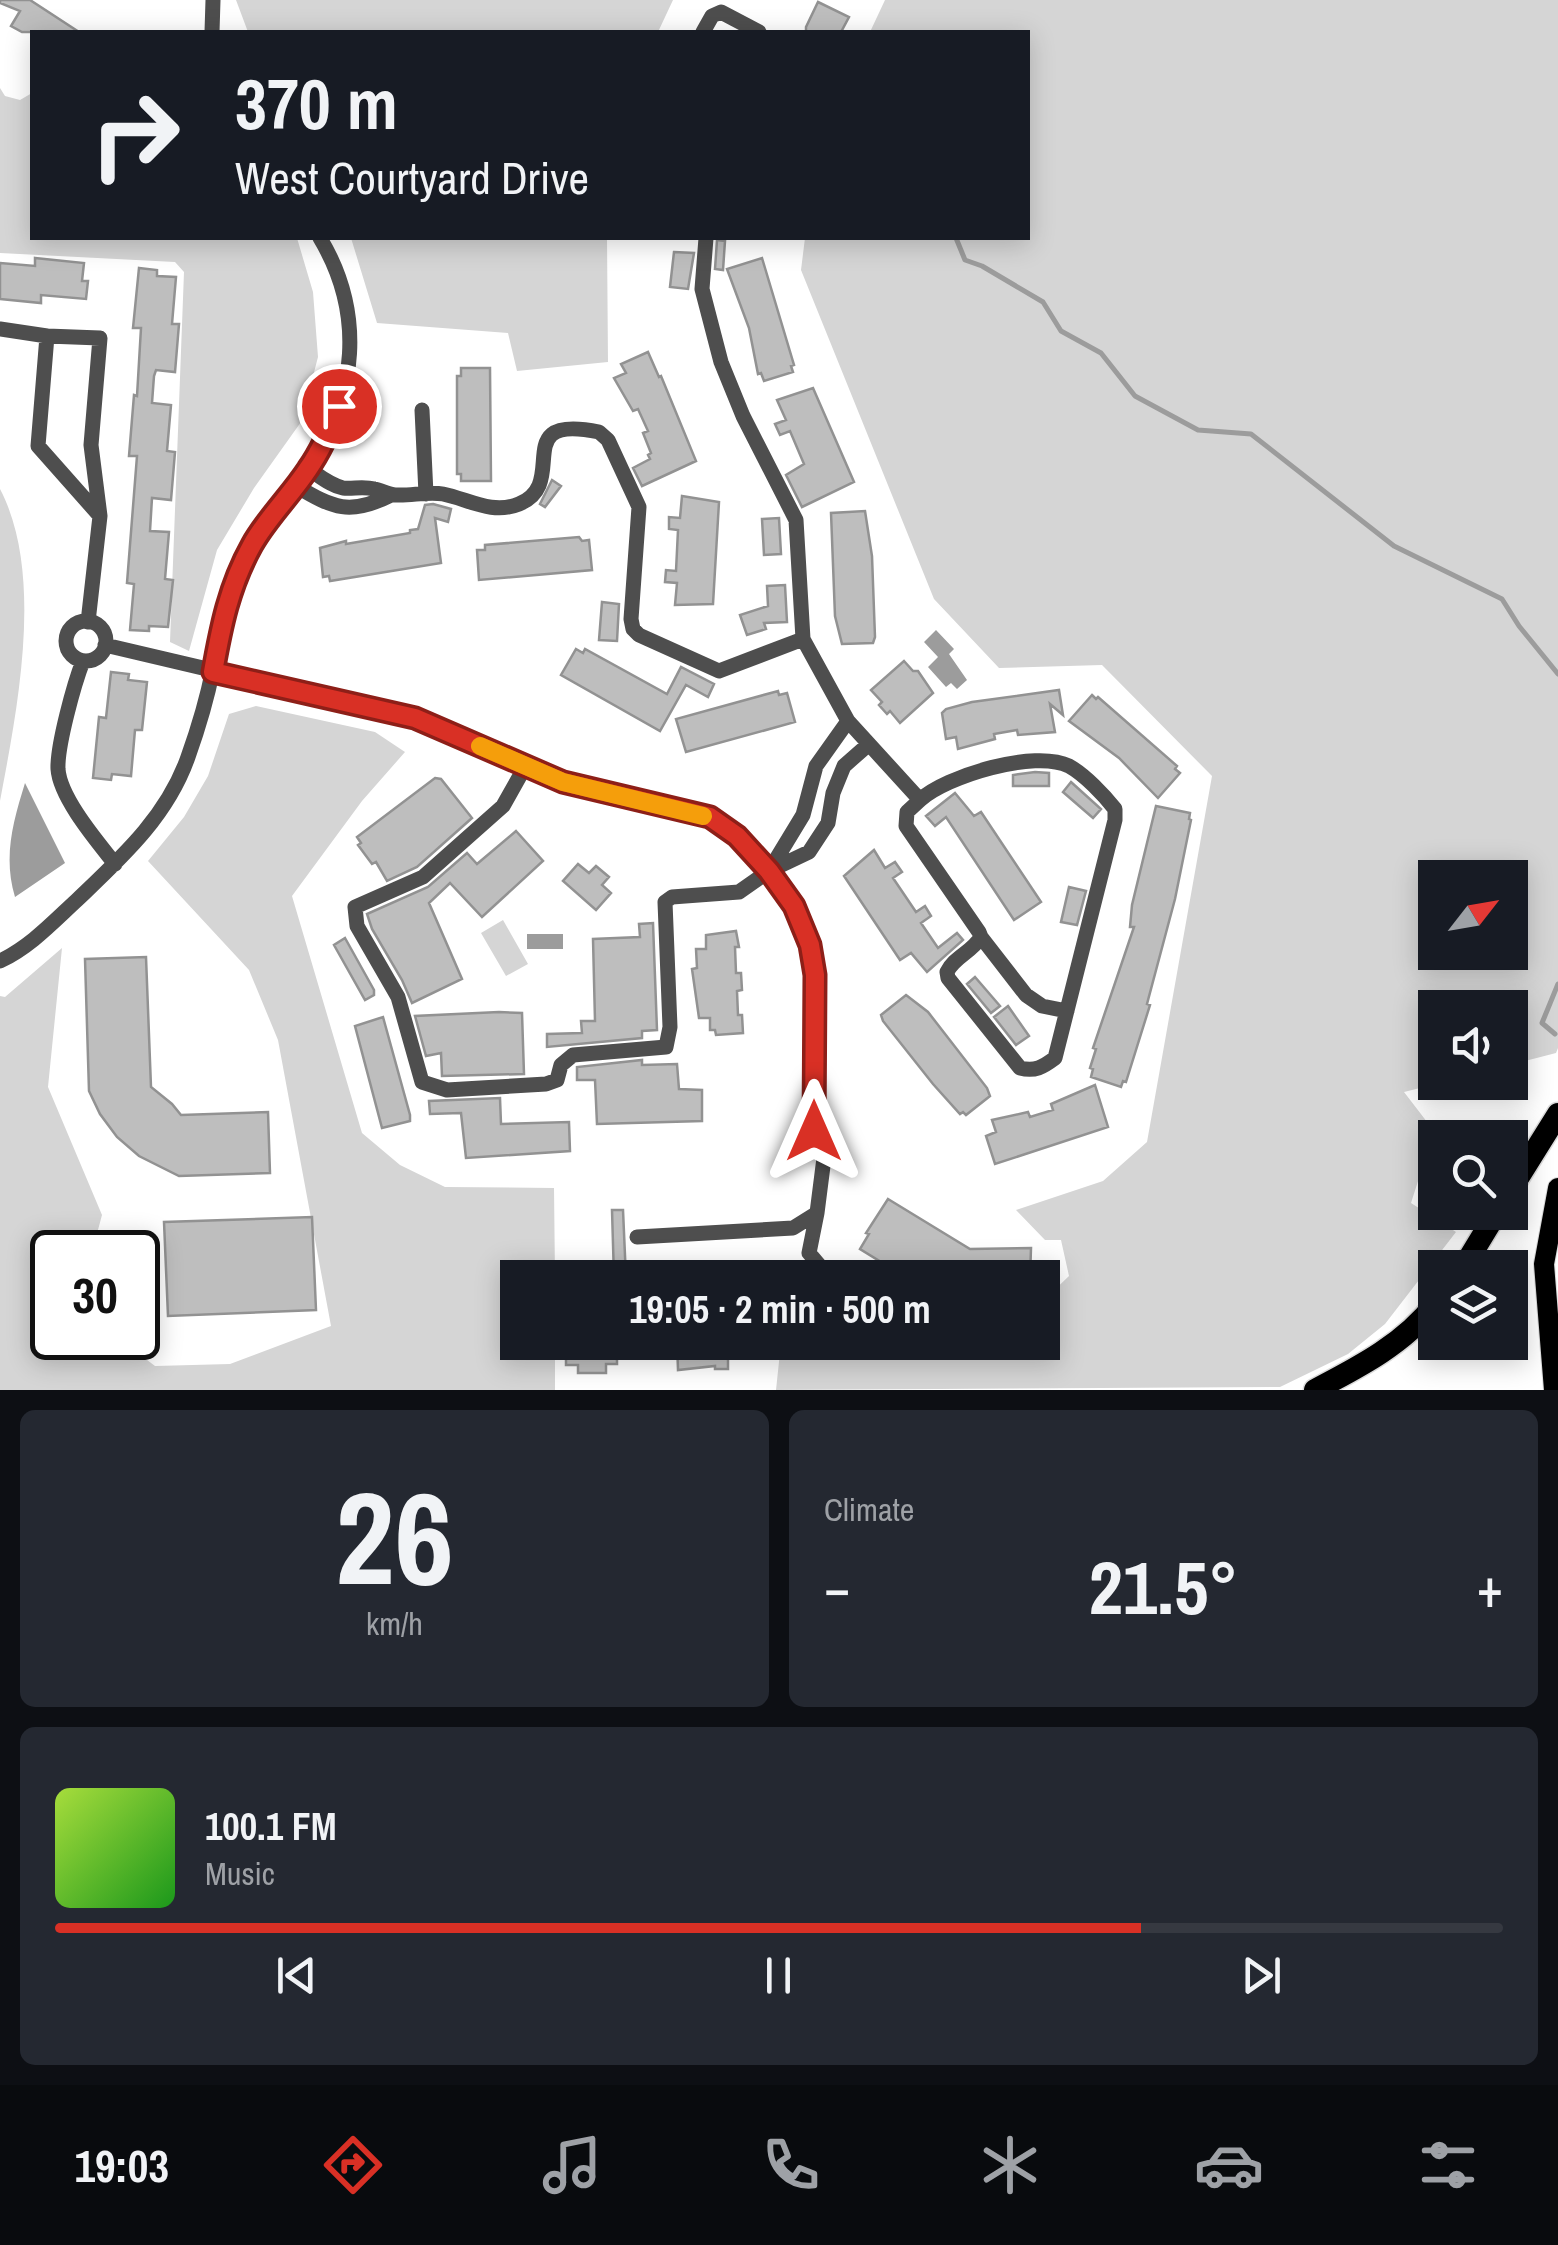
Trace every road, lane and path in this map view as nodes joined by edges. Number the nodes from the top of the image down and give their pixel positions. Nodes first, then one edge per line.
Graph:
1 (213, 0) edge
2 (212, 30) edge
3 (704, 30) edge
4 (754, 30) edge
5 (321, 240) edge
6 (706, 240) edge
7 (0, 329) edge
8 (47, 336) junction
9 (422, 410) dead end
10 (309, 468) junction
11 (296, 486) junction
12 (426, 494) junction
13 (391, 495) junction
14 (100, 516) junction
15 (88, 622) junction
16 (803, 639) junction
17 (105, 645) junction
18 (82, 661) junction
19 (213, 672) junction
20 (848, 721) junction
21 (870, 744) junction
22 (822, 758) junction
23 (526, 765) junction
24 (841, 771) junction
25 (920, 800) junction
26 (115, 864) junction
27 (769, 871) junction
28 (981, 938) junction
29 (0, 962) edge
30 (1067, 1011) junction
31 (1558, 1114) edge
32 (1528, 1163) edge
33 (1558, 1188) edge
34 (816, 1213) junction
35 (638, 1236) dead end
36 (815, 1260) edge
37 (1418, 1322) edge
38 (1315, 1390) edge
39 (1554, 1390) edge

1 - 2 street
3 - 4 street
5 - 10 street
6 - 16 street
7 - 8 street
8 - 14 street
8 - 14 street
9 - 12 street
10 - 11 street
10 - 13 street
11 - 13 street
11 - 19 street
12 - 13 street
12 - 16 street
14 - 15 street
15 - 17 street
15 - 18 street
16 - 20 street
17 - 18 street
17 - 19 street
18 - 26 street
19 - 23 street
19 - 26 street
20 - 21 street
20 - 22 street
21 - 24 street
21 - 25 street
22 - 24 street
22 - 27 street
23 - 27 street
23 - 27 street
24 - 27 street
25 - 28 street
25 - 30 street
26 - 29 street
27 - 34 street
28 - 30 street
28 - 30 street
31 - 32 highway
33 - 39 main road
34 - 35 street
34 - 36 street
37 - 38 highway

